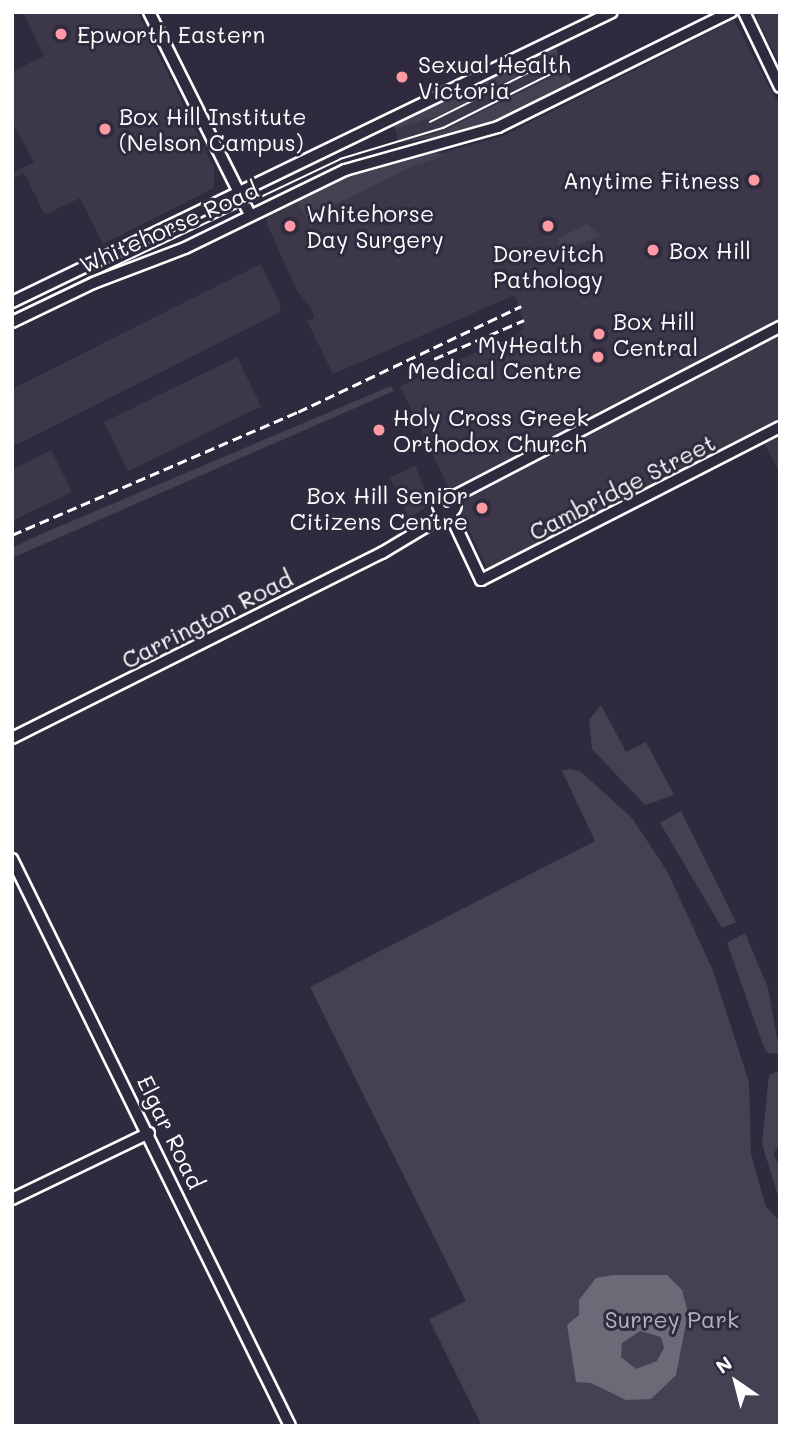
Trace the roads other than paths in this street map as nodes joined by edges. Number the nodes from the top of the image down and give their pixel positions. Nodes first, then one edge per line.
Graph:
1 (149, 12) edge
2 (612, 12) edge
3 (731, 12) edge
4 (744, 12) edge
5 (780, 87) edge
6 (240, 194) junction
7 (250, 215) junction
8 (12, 302) edge
9 (12, 322) edge
10 (780, 327) edge
11 (780, 427) edge
12 (453, 497) junction
13 (438, 506) junction
14 (448, 514) junction
15 (416, 530) junction
16 (12, 738) edge
17 (12, 859) edge
18 (149, 1133) junction
19 (12, 1199) edge
20 (290, 1426) edge

1 - 6 street
2 - 6 main road, Whitehorse Road
3 - 7 main road, Whitehorse Road
4 - 5 main road
6 - 7 street
6 - 8 main road, Whitehorse Road
7 - 9 main road, Whitehorse Road
10 - 12 street
11 - 14 street, Cambridge Street
12 - 13 street
12 - 14 street
13 - 14 street
13 - 15 street, Carrington Road
14 - 15 street, Carrington Road
15 - 16 street, Carrington Road
17 - 18 main road, Elgar Road
18 - 19 street
18 - 20 main road, Elgar Road

